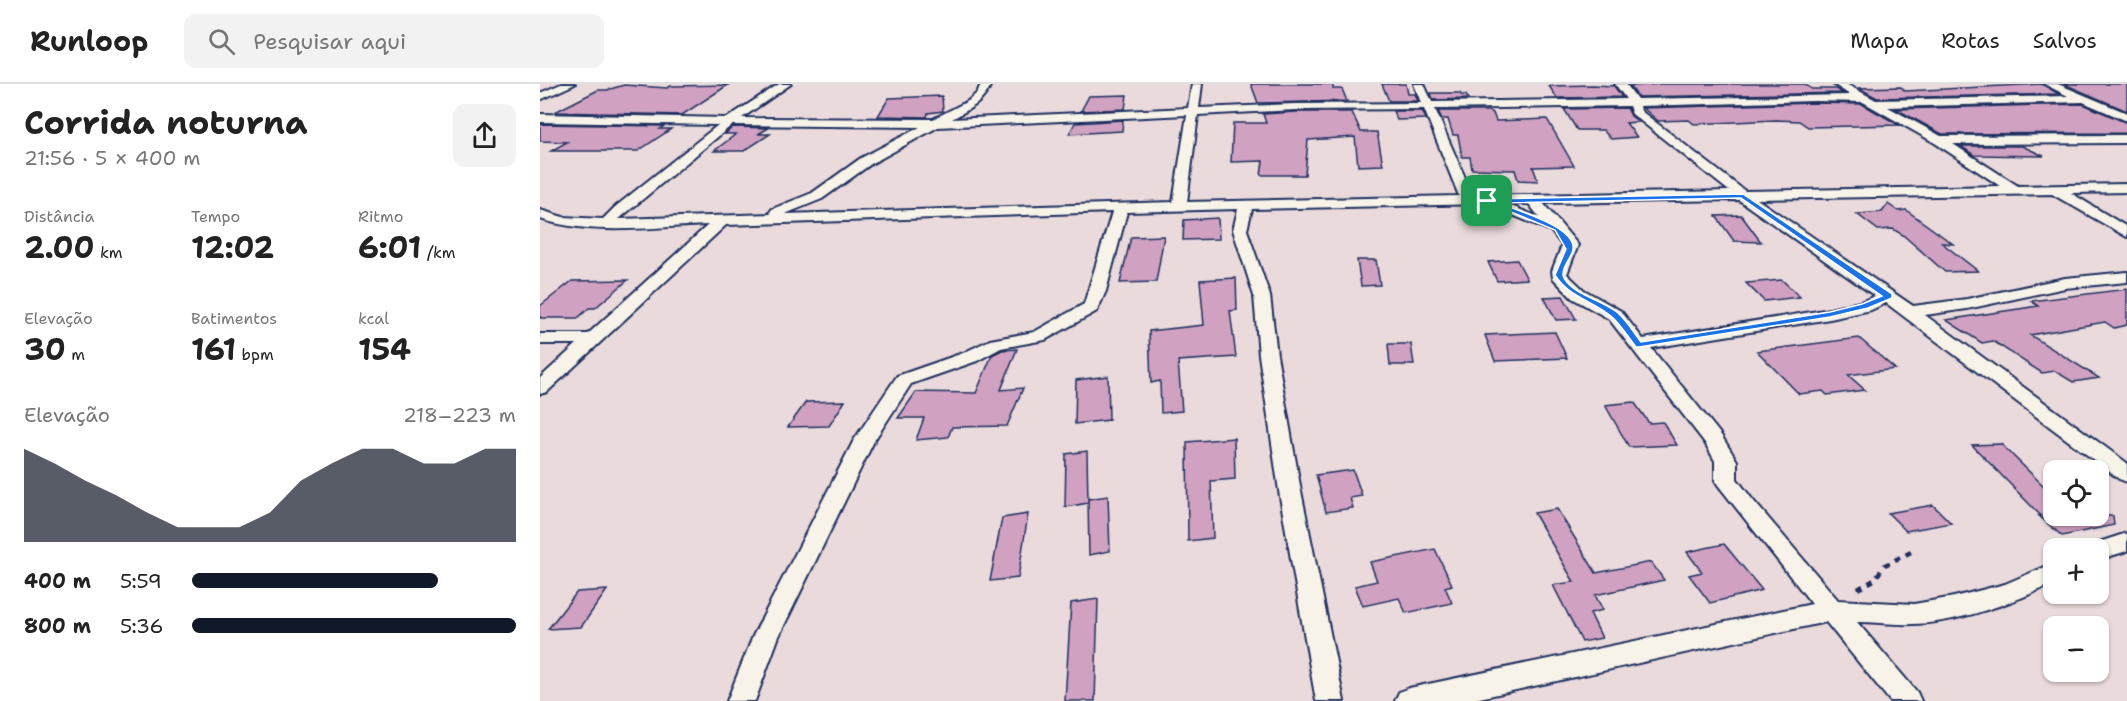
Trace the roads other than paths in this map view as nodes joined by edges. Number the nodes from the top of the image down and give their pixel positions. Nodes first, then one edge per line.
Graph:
1 (570, 84) edge
2 (786, 84) edge
3 (986, 84) edge
4 (1197, 84) edge
5 (1419, 84) edge
6 (1620, 84) edge
7 (1838, 84) edge
8 (2049, 84) edge
9 (540, 97) edge
10 (2089, 100) junction
11 (2115, 101) dead end
12 (1868, 102) junction
13 (1634, 103) junction
14 (1430, 107) junction
15 (1192, 111) junction
16 (2127, 117) edge
17 (540, 118) edge
18 (731, 120) junction
19 (937, 123) junction
20 (2127, 139) edge
21 (1939, 140) junction
22 (2127, 188) edge
23 (2055, 189) junction
24 (2015, 190) junction
25 (1743, 196) junction
26 (1468, 201) junction
27 (1487, 201) junction
28 (1534, 201) junction
29 (1246, 205) junction
30 (1179, 206) junction
31 (1121, 207) junction
32 (540, 214) edge
33 (758, 219) junction
34 (722, 221) junction
35 (606, 224) junction
36 (1558, 229) junction
37 (2127, 233) edge
38 (2127, 277) edge
39 (1889, 296) junction
40 (1910, 312) junction
41 (540, 339) edge
42 (591, 339) junction
43 (1639, 345) junction
44 (540, 388) edge
45 (2127, 474) edge
46 (2127, 542) edge
47 (2109, 547) edge
48 (2043, 577) edge
49 (1828, 604) junction
50 (741, 701) edge
51 (1330, 701) edge
52 (1409, 701) edge
53 (1907, 701) edge

1 - 9 street
2 - 18 street
3 - 19 street
4 - 15 street
5 - 14 street
6 - 13 street
7 - 12 street
8 - 10 street
10 - 11 street
10 - 12 street
10 - 16 street
12 - 13 street
12 - 21 street
13 - 14 street
13 - 25 street
14 - 15 street
14 - 26 street
15 - 19 street
15 - 30 street
17 - 18 street
18 - 19 street
18 - 35 street
19 - 33 street
20 - 21 street
21 - 24 street
22 - 23 street
23 - 24 street
23 - 37 street
24 - 25 street
25 - 28 street
25 - 39 street
26 - 27 street
26 - 29 street
27 - 28 street
27 - 36 street
28 - 36 street
29 - 30 street
29 - 51 street
30 - 31 street
31 - 33 street
31 - 50 street
32 - 35 street
33 - 34 street
34 - 35 street
34 - 42 street
36 - 43 street
38 - 40 street
39 - 40 street
39 - 43 street
40 - 45 street
41 - 42 street
42 - 44 street
43 - 49 street
46 - 47 street
48 - 49 street
49 - 52 street
49 - 53 street

